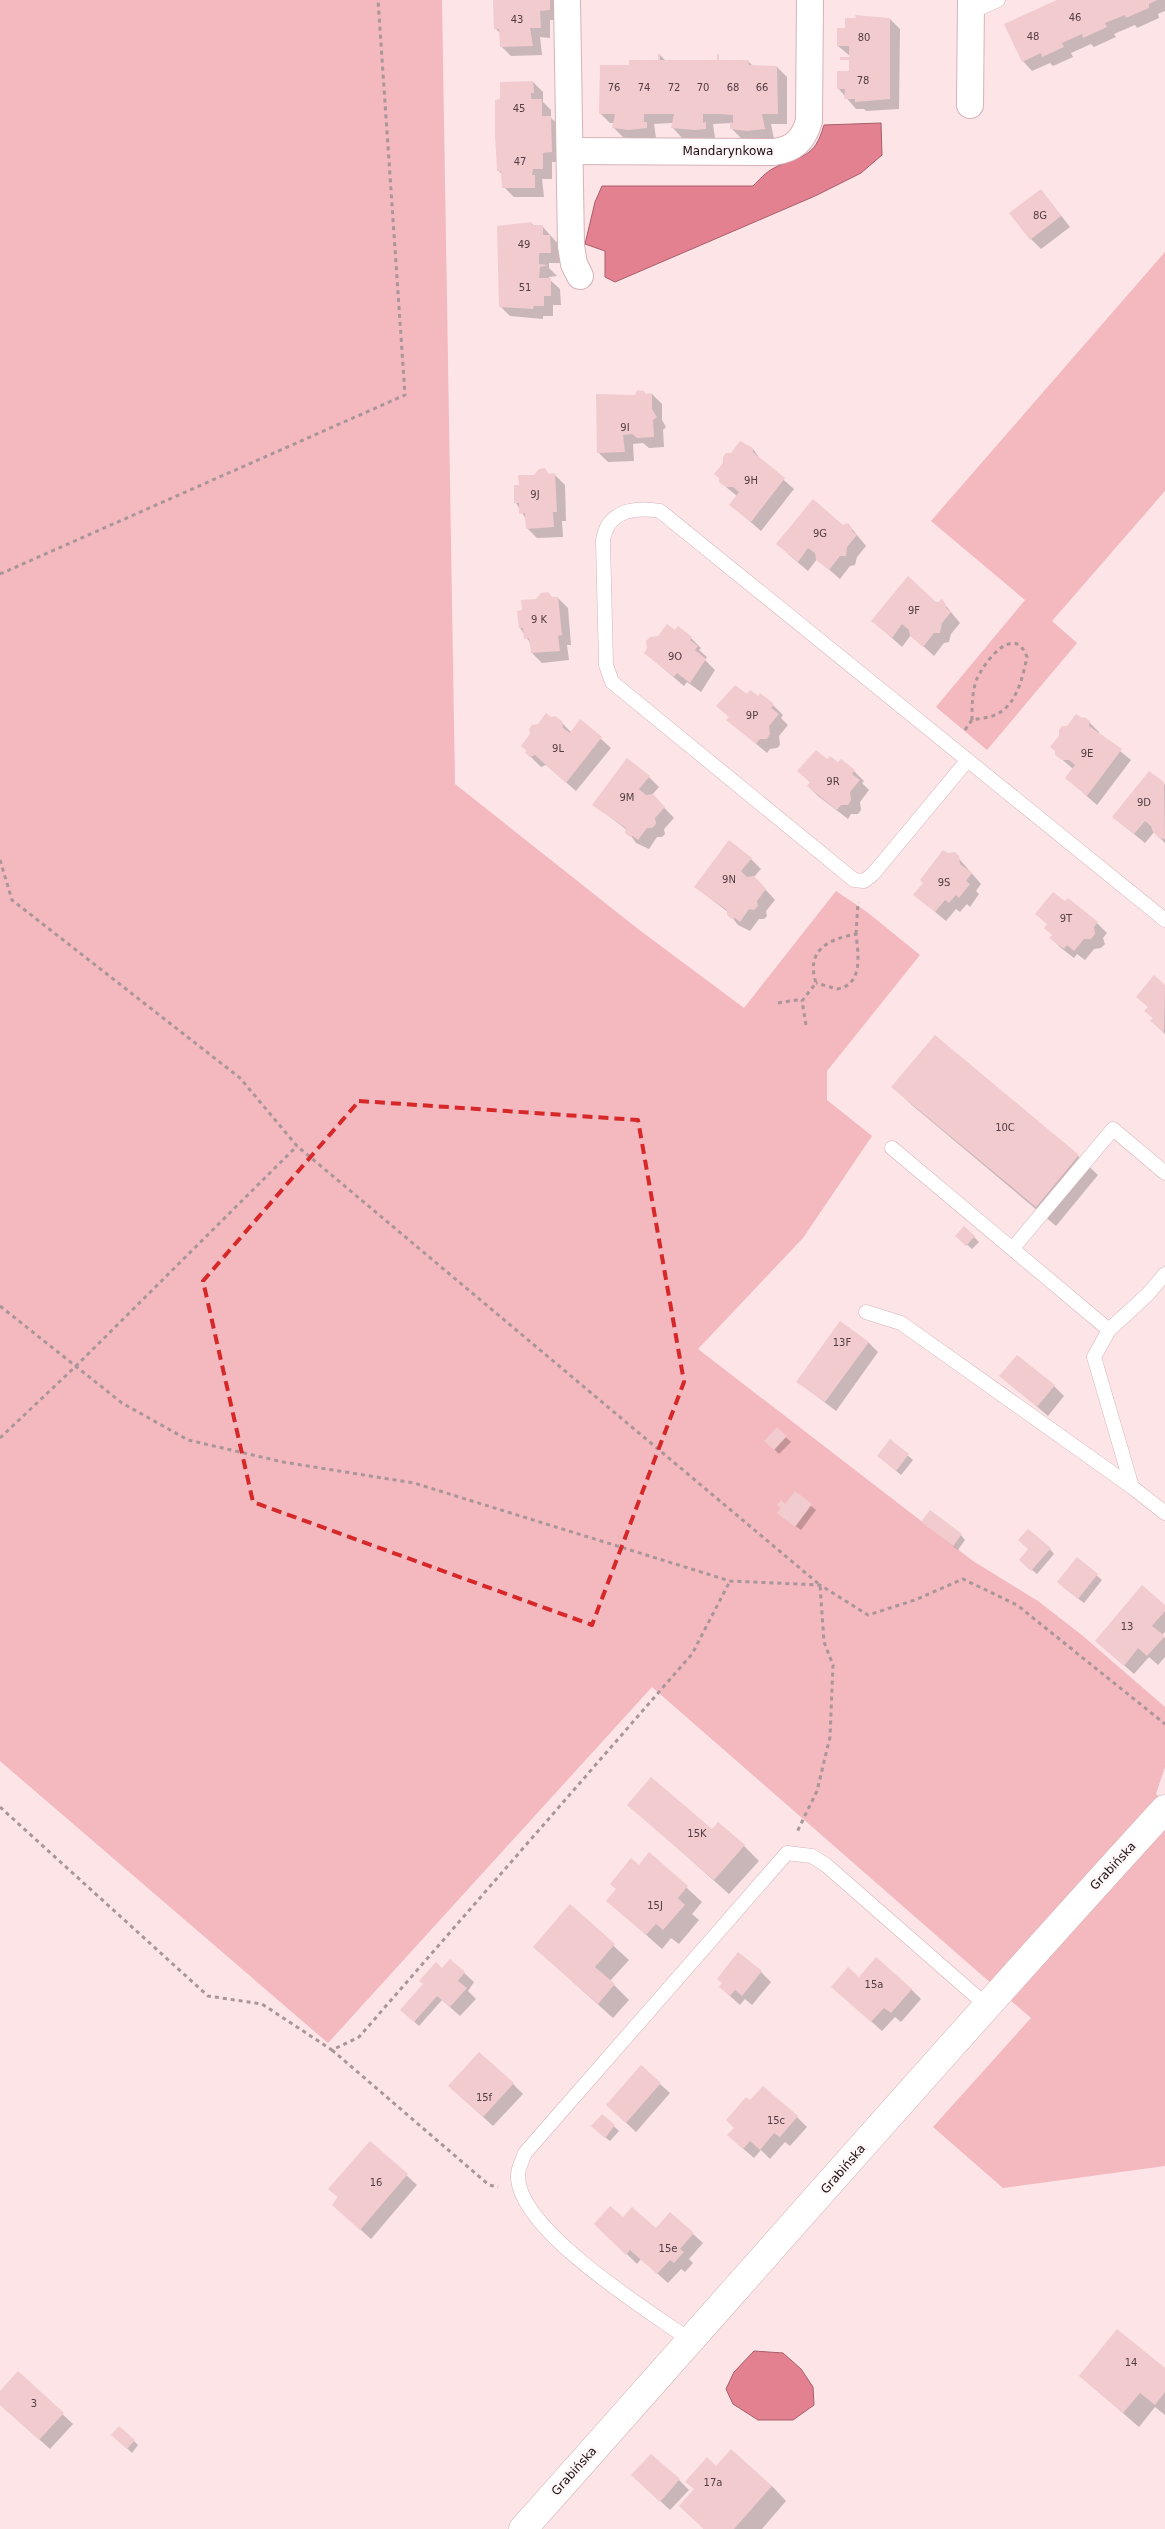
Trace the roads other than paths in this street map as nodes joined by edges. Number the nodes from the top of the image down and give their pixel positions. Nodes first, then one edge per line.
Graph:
1 (567, 0) edge
2 (810, 0) edge
3 (998, 0) edge
4 (971, 6) edge
5 (970, 105) dead end
6 (570, 151) junction
7 (580, 276) dead end
8 (966, 762) junction
9 (1165, 920) edge
10 (892, 1148) dead end
11 (1165, 1173) edge
12 (1013, 1248) junction
13 (1165, 1274) edge
14 (866, 1312) dead end
15 (1109, 1330) junction
16 (1132, 1487) junction
17 (1165, 1513) edge
18 (1165, 1809) edge
19 (986, 2005) junction
20 (690, 2340) junction
21 (523, 2529) edge

1 - 6 street
2 - 6 street, Mandarynkowa
3 - 4 lane
4 - 5 street
6 - 7 street
8 - 8 lane
8 - 9 lane
10 - 12 lane
11 - 12 lane
12 - 15 lane
13 - 15 lane
14 - 16 lane
15 - 16 lane
16 - 17 lane
18 - 19 street, Grabińska
19 - 20 street, Grabińska
19 - 20 lane
20 - 21 street, Grabińska

